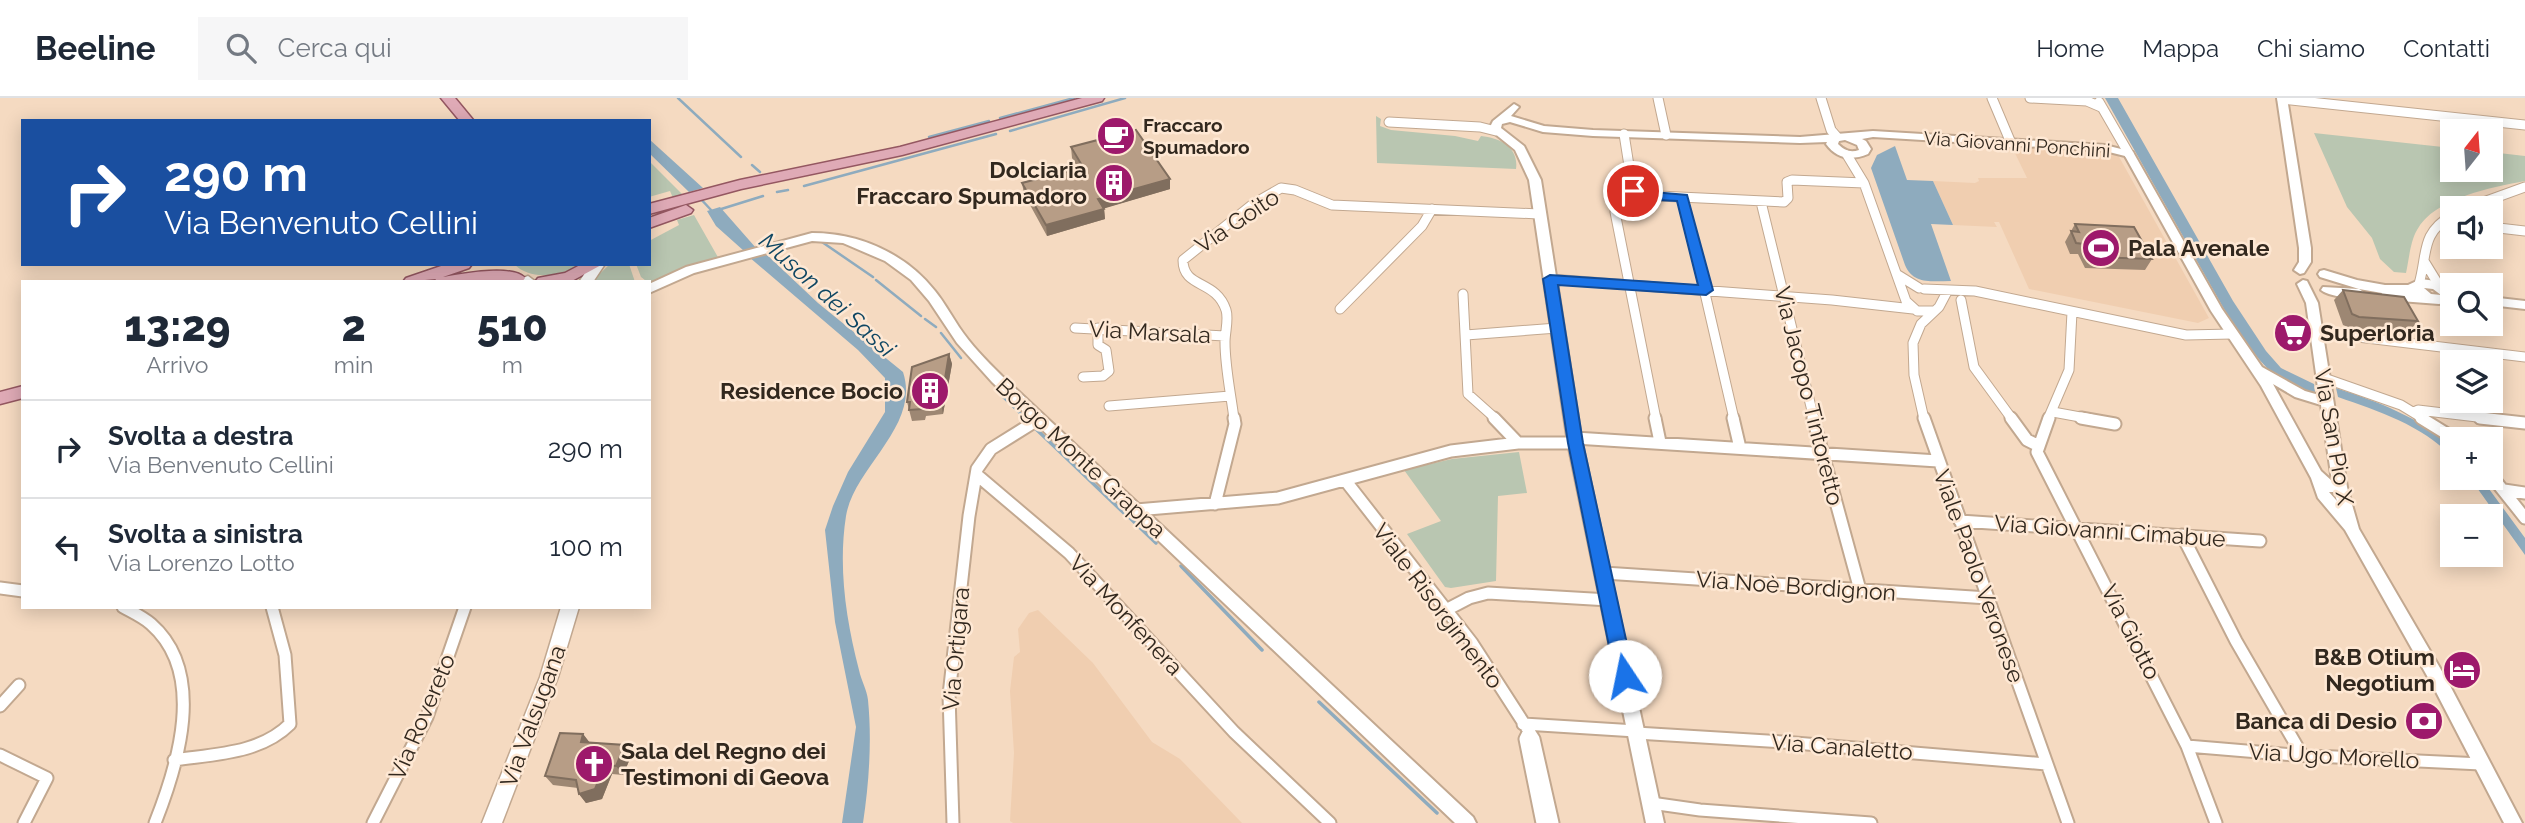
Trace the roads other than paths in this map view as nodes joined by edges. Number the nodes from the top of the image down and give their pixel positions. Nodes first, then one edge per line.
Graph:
1 (448, 98) edge
2 (1097, 98) edge
3 (1658, 98) edge
4 (1821, 98) edge
5 (1992, 98) edge
6 (2030, 98) edge
7 (2096, 98) edge
8 (2282, 99) edge
9 (1514, 103) edge
10 (2101, 107) junction
11 (465, 119) edge
12 (1389, 122) dead end
13 (2525, 125) edge
14 (1498, 128) junction
15 (1521, 132) junction
16 (1624, 134) junction
17 (1666, 135) junction
18 (1902, 137) junction
19 (1840, 140) junction
20 (2011, 143) junction
21 (1864, 150) junction
22 (2129, 155) junction
23 (1858, 170) junction
24 (1864, 183) junction
25 (2525, 187) edge
26 (2501, 196) edge
27 (1683, 198) junction
28 (1761, 201) junction
29 (687, 204) junction
30 (651, 209) edge
31 (1432, 209) junction
32 (1615, 212) dead end
33 (1539, 214) junction
34 (651, 222) edge
35 (2440, 224) edge
36 (2503, 228) edge
37 (2525, 231) edge
38 (2305, 248) junction
39 (2424, 261) junction
40 (458, 266) edge
41 (502, 266) edge
42 (592, 266) edge
43 (1895, 273) junction
44 (2323, 273) junction
45 (2301, 277) junction
46 (1550, 279) junction
47 (417, 280) edge
48 (455, 280) edge
49 (525, 280) edge
50 (553, 280) edge
51 (1630, 285) junction
52 (2418, 285) junction
53 (651, 288) edge
54 (1922, 289) junction
55 (2440, 289) edge
56 (1706, 290) junction
57 (1948, 290) junction
58 (2326, 290) junction
59 (1903, 293) junction
60 (1463, 294) dead end
61 (1783, 296) junction
62 (2440, 296) edge
63 (2440, 296) edge
64 (1961, 300) dead end
65 (1940, 302) junction
66 (2503, 302) edge
67 (2312, 303) junction
68 (2525, 305) edge
69 (1340, 309) dead end
70 (1914, 309) junction
71 (2503, 309) edge
72 (1933, 311) junction
73 (2072, 312) junction
74 (2525, 312) edge
75 (1227, 317) joint
76 (1920, 326) junction
77 (1075, 328) dead end
78 (1098, 328) junction
79 (1557, 328) junction
80 (2316, 332) junction
81 (2232, 334) junction
82 (1465, 335) junction
83 (1225, 336) junction
84 (2525, 358) edge
85 (2256, 367) junction
86 (1083, 377) dead end
87 (2288, 388) junction
88 (2270, 389) junction
89 (2326, 390) junction
90 (21, 393) edge
91 (1230, 396) junction
92 (0, 398) edge
93 (1109, 406) dead end
94 (2053, 412) junction
95 (2414, 412) junction
96 (1039, 419) junction
97 (2525, 423) edge
98 (2115, 424) dead end
99 (2440, 429) edge
100 (1575, 440) junction
101 (1660, 442) junction
102 (1518, 443) junction
103 (2037, 445) junction
104 (1740, 448) junction
105 (1822, 454) junction
106 (1938, 461) junction
107 (977, 475) junction
108 (2316, 475) junction
109 (1345, 480) junction
110 (2340, 487) junction
111 (2504, 490) joint
112 (2525, 492) edge
113 (1215, 504) junction
114 (1136, 510) junction
115 (2525, 519) edge
116 (1960, 521) junction
117 (2077, 530) junction
118 (2353, 530) junction
119 (2182, 535) junction
120 (2260, 541) dead end
121 (1604, 573) junction
122 (0, 588) edge
123 (1860, 590) junction
124 (21, 591) edge
125 (1987, 598) junction
126 (1609, 600) junction
127 (128, 609) edge
128 (273, 609) edge
129 (464, 609) edge
130 (569, 609) edge
131 (1446, 610) junction
132 (19, 685) dead end
133 (0, 706) edge
134 (1525, 729) junction
135 (1636, 732) junction
136 (2187, 746) junction
137 (0, 755) edge
138 (2302, 755) junction
139 (174, 760) junction
140 (2046, 764) junction
141 (2481, 764) junction
142 (1650, 803) junction
143 (24, 823) edge
144 (155, 823) edge
145 (373, 823) edge
146 (492, 823) edge
147 (953, 823) edge
148 (1330, 823) edge
149 (1468, 823) edge
150 (1542, 823) edge
151 (1553, 823) edge
152 (1655, 823) edge
153 (1871, 823) edge
154 (2068, 823) edge
155 (2216, 823) edge
156 (2514, 823) edge

1 - 11 main road
2 - 29 main road
3 - 17 street
4 - 19 street
5 - 20 street
6 - 10 street
7 - 10 street
8 - 13 street
8 - 38 street
9 - 14 street
9 - 15 street
10 - 22 street
12 - 14 street
14 - 15 street
14 - 15 street
15 - 16 street
15 - 33 street
16 - 17 street
16 - 27 street
17 - 19 street
18 - 19 street, Via Giovanni Ponchini
18 - 20 street, Via Giovanni Ponchini
18 - 21 street
19 - 21 street
19 - 21 street
19 - 23 street
20 - 22 street, Via Giovanni Ponchini
21 - 23 street
22 - 81 street
23 - 24 street
24 - 28 street
24 - 43 street
25 - 26 street
27 - 28 street
27 - 56 street
28 - 61 street, Via Jacopo Tintoretto
29 - 30 main road
29 - 34 main road
31 - 33 street, Via Goito
31 - 69 street
31 - 75 street, Via Goito
32 - 51 street
33 - 46 street
35 - 39 street
36 - 37 street
38 - 44 street
38 - 45 street
39 - 52 street
39 - 55 street
40 - 47 main road
41 - 49 main road
42 - 50 main road
43 - 54 street
43 - 59 street
44 - 45 street
44 - 52 street
44 - 58 street
45 - 58 street
45 - 67 street, Via San Pio X
46 - 51 street
46 - 79 street
48 - 49 main road
51 - 56 street
51 - 101 street
52 - 62 street
53 - 96 street, Borgo Monte Grappa
54 - 57 street
54 - 59 street
54 - 65 street
56 - 61 street
56 - 104 street
57 - 65 street
57 - 73 street
58 - 63 street
58 - 67 street
59 - 70 street
60 - 82 street
61 - 70 street
61 - 105 street, Via Jacopo Tintoretto
64 - 103 street, Via Giotto
65 - 72 street
66 - 68 street
67 - 80 street, Via San Pio X
70 - 72 street
70 - 76 street
71 - 74 street
72 - 76 street
73 - 81 street
73 - 94 street
75 - 83 street, Via Marsala
76 - 106 street, Viale Paolo Veronese
77 - 78 street, Via Marsala
78 - 83 street, Via Marsala
78 - 86 street
79 - 82 street
79 - 100 street
80 - 84 street
80 - 89 street, Via San Pio X
81 - 85 street
82 - 102 street
83 - 91 street, Via Marsala
85 - 87 street
85 - 88 street
87 - 88 street
87 - 89 street
88 - 108 street
89 - 95 street
89 - 110 street, Via San Pio X
90 - 92 main road
91 - 93 street
91 - 113 street, Via Marsala
94 - 98 street
94 - 103 street
95 - 97 street
95 - 99 street
96 - 107 street
96 - 114 street, Borgo Monte Grappa
100 - 101 street
100 - 102 street
100 - 121 street
101 - 104 street
102 - 109 street
103 - 117 street, Via Giotto
104 - 105 street
105 - 106 street
105 - 123 street, Via Jacopo Tintoretto
106 - 116 street, Viale Paolo Veronese
107 - 147 street, Via Ortigara
107 - 148 street, Via Monfenera
108 - 110 street
108 - 118 street
109 - 113 street
109 - 131 street, Viale Risorgimento
110 - 118 street, Via San Pio X
111 - 112 street
111 - 115 street
113 - 114 street
114 - 149 street, Borgo Monte Grappa
116 - 117 street, Via Giovanni Cimabue
116 - 125 street, Viale Paolo Veronese
117 - 119 street, Via Giovanni Cimabue
117 - 136 street, Via Giotto
118 - 141 street, Via San Pio X
119 - 120 street, Via Giovanni Cimabue
119 - 138 street
121 - 123 street, Via Noè Bordignon
121 - 126 street
122 - 124 street
123 - 125 street, Via Noè Bordignon
125 - 140 street, Viale Paolo Veronese
126 - 131 street
126 - 135 street
127 - 139 street
128 - 139 street
129 - 145 street, Via Rovereto
130 - 146 main road, Via Valsugana
131 - 134 street, Viale Risorgimento
132 - 133 street
134 - 135 street, Via Canaletto
134 - 150 street, Viale Risorgimento
134 - 151 street, Viale Risorgimento
135 - 140 street, Via Canaletto
135 - 142 street
136 - 138 street, Via Ugo Morello
136 - 155 street, Via Giotto
137 - 143 street
138 - 141 street, Via Ugo Morello
139 - 144 street
140 - 154 street, Viale Paolo Veronese
141 - 156 street, Via San Pio X
142 - 152 street
142 - 153 street

